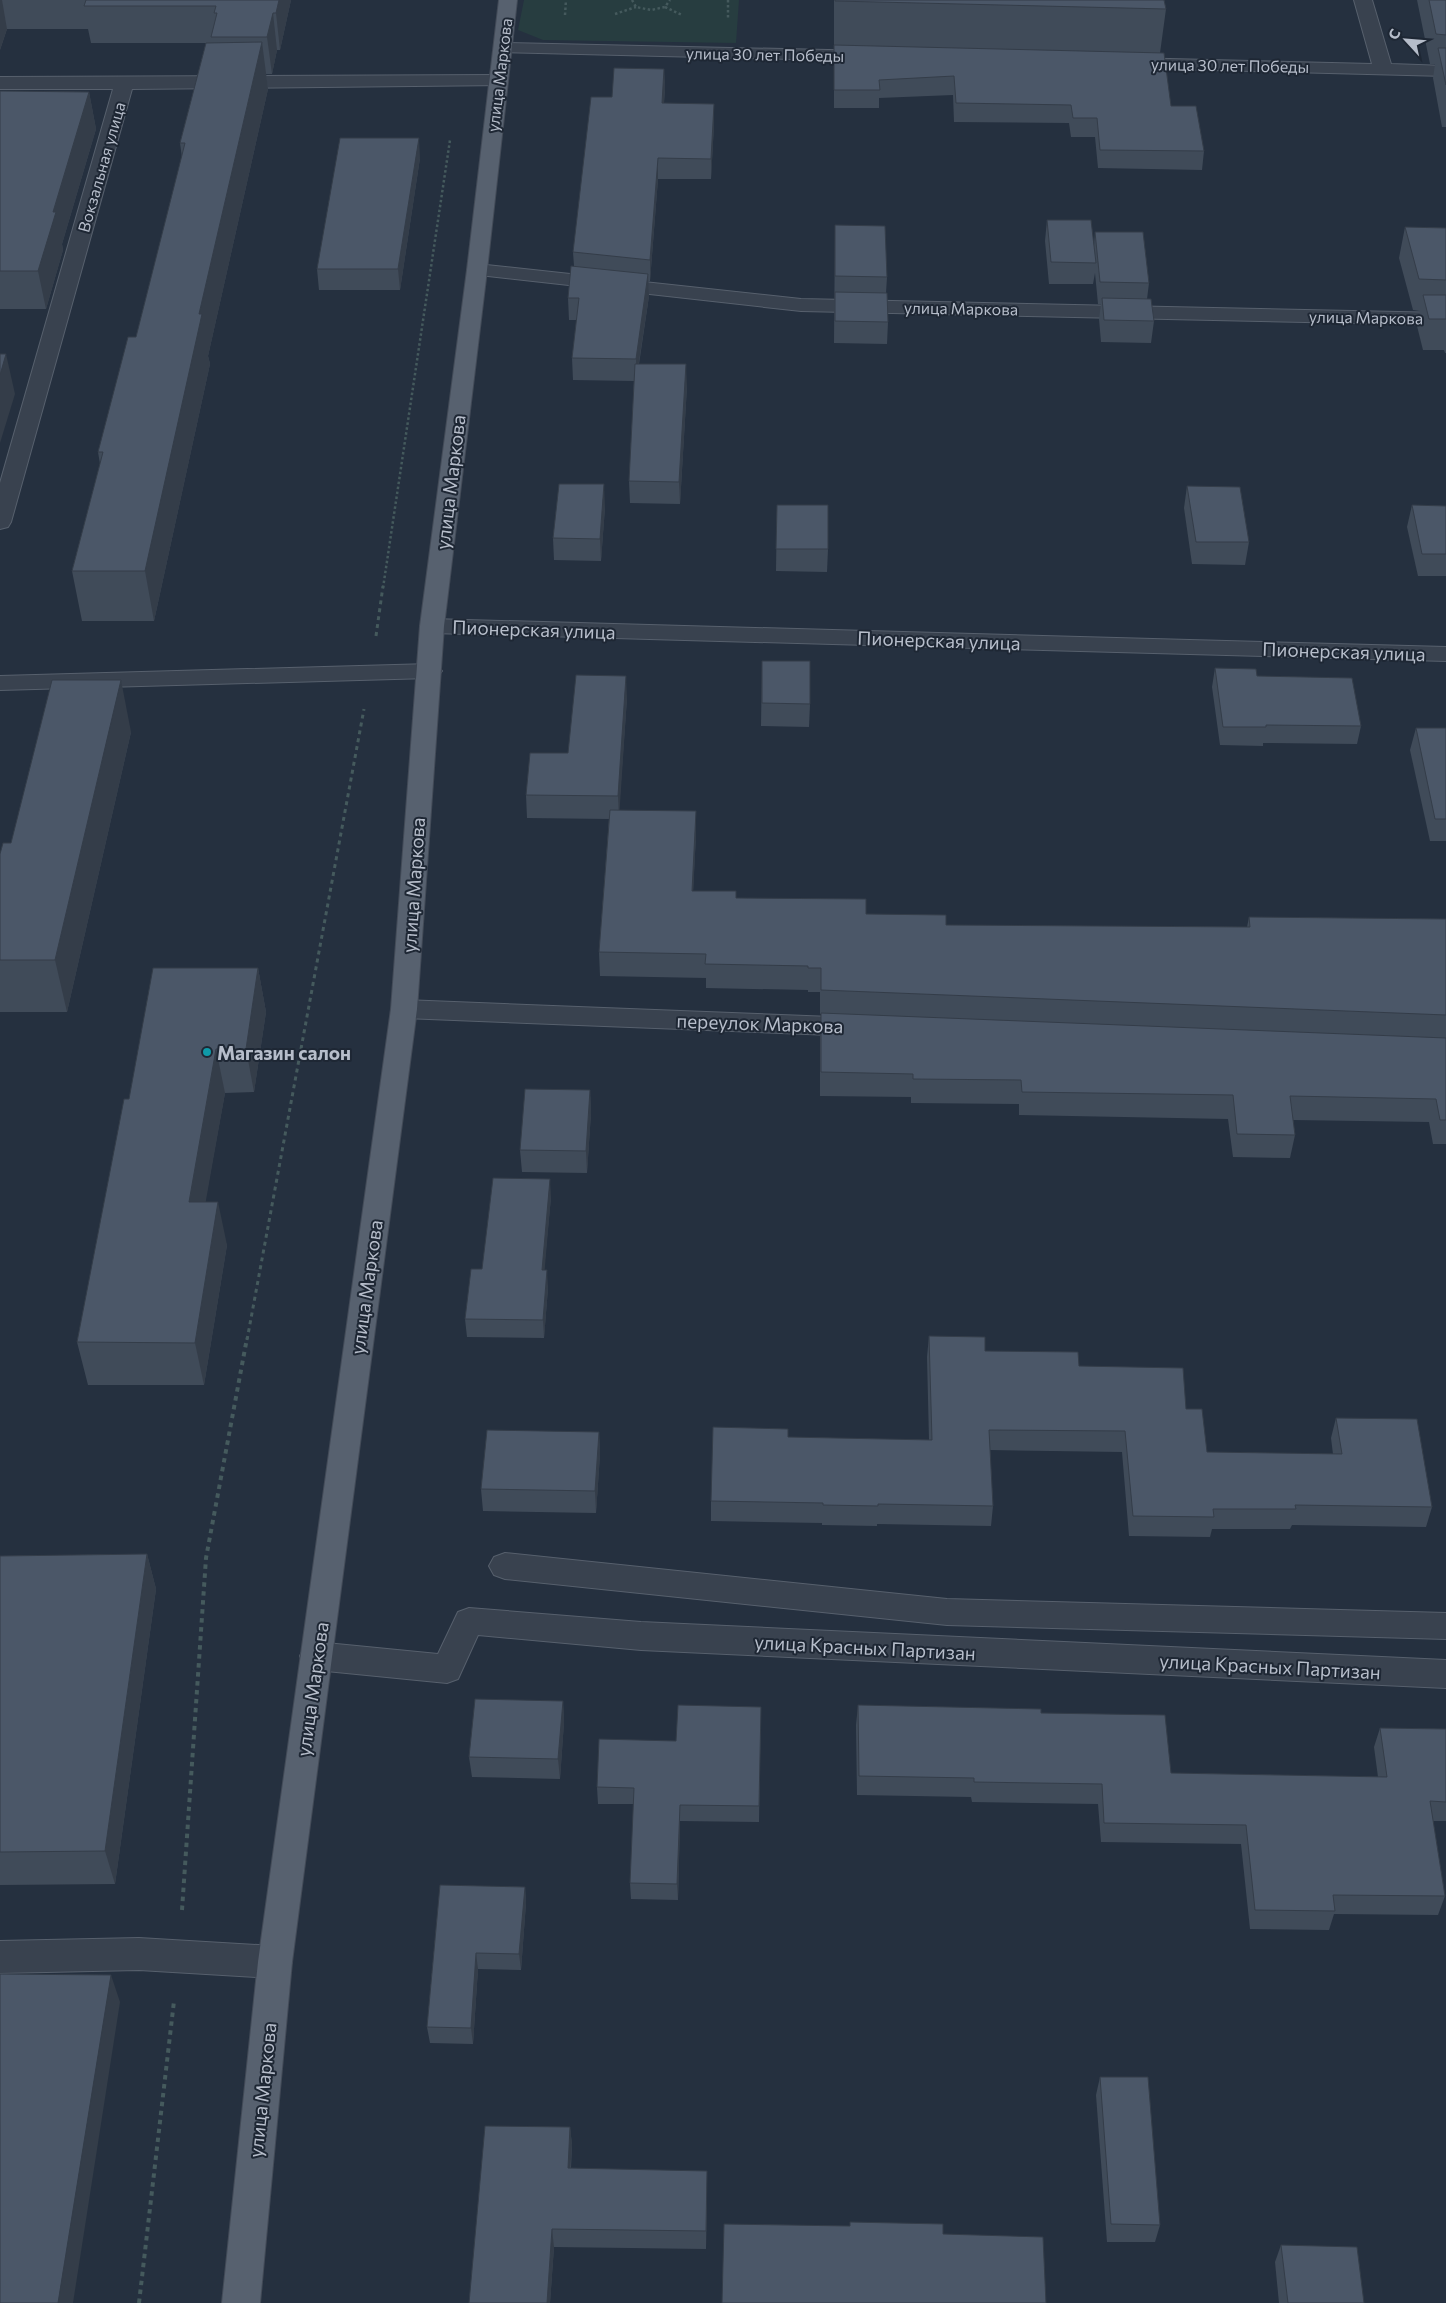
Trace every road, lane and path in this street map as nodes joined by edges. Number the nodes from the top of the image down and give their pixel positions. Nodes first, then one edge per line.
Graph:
1 (508, 0) edge
2 (632, 0) edge
3 (670, 0) edge
4 (1363, 0) edge
5 (504, 48) junction
6 (886, 57) edge
7 (1115, 62) edge
8 (1383, 69) junction
9 (1446, 70) edge
10 (498, 81) junction
11 (458, 82) junction
12 (0, 83) edge
13 (124, 84) junction
14 (477, 270) junction
15 (1446, 319) edge
16 (0, 522) edge
17 (432, 626) junction
18 (1446, 654) edge
19 (370, 671) junction
20 (430, 671) junction
21 (0, 683) edge
22 (404, 1009) junction
23 (880, 1028) edge
24 (505, 1566) dead end
25 (1446, 1626) edge
26 (316, 1656) junction
27 (1446, 1674) edge
28 (179, 1956) junction
29 (0, 1957) edge
30 (275, 1962) junction
31 (139, 2303) edge
32 (241, 2303) edge

1 - 5 main road, улица Маркова
2 - 3 path
4 - 8 street
5 - 6 street, улица 30 лет Победы
5 - 10 main road, улица Маркова
7 - 8 street, улица 30 лет Победы
8 - 9 street, улица 30 лет Победы
10 - 11 street, Вокзальная улица
10 - 14 main road, улица Маркова
11 - 13 street, Вокзальная улица
11 - 19 path
12 - 13 street
13 - 16 street, Вокзальная улица
14 - 15 street, улица Маркова
14 - 17 main road, улица Маркова
17 - 18 street, Пионерская улица
17 - 20 main road, улица Маркова
19 - 20 street
19 - 21 street
19 - 28 path
20 - 22 main road, улица Маркова
22 - 23 street, переулок Маркова
22 - 26 main road, улица Маркова
24 - 25 street, улица Красных Партизан
26 - 27 street, улица Красных Партизан
26 - 30 main road, улица Маркова
28 - 29 street
28 - 30 street
28 - 31 path
30 - 32 main road, улица Маркова

